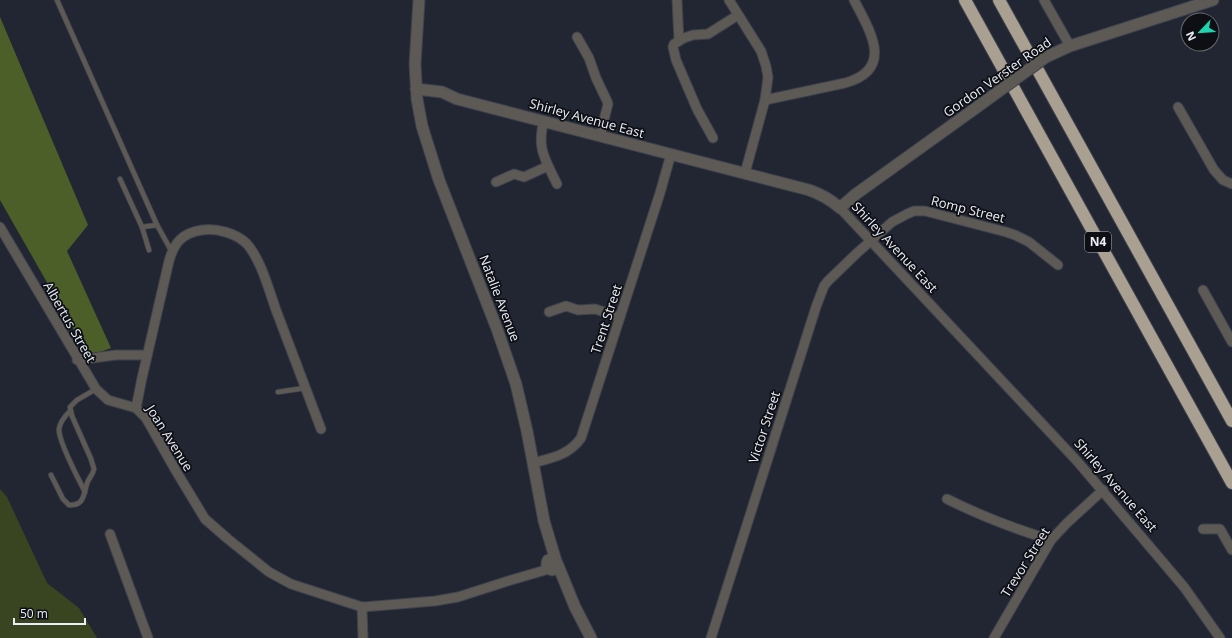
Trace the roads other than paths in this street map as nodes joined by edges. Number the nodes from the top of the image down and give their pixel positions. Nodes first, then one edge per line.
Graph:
1 (57, 0) edge
2 (419, 0) edge
3 (677, 0) edge
4 (729, 0) edge
5 (854, 0) edge
6 (965, 0) edge
7 (999, 0) edge
8 (1044, 0) edge
9 (1213, 0) edge
10 (738, 15) junction
11 (577, 37) dead end
12 (679, 41) junction
13 (1070, 46) junction
14 (416, 89) junction
15 (765, 100) junction
16 (1178, 107) dead end
17 (544, 121) junction
18 (600, 136) junction
19 (713, 138) dead end
20 (671, 154) junction
21 (548, 166) junction
22 (745, 173) junction
23 (120, 180) dead end
24 (496, 182) dead end
25 (556, 184) dead end
26 (1232, 184) edge
27 (840, 208) junction
28 (157, 225) junction
29 (0, 227) edge
30 (142, 227) junction
31 (871, 241) junction
32 (150, 250) dead end
33 (172, 252) junction
34 (1058, 265) dead end
35 (1203, 290) dead end
36 (548, 312) dead end
37 (620, 316) junction
38 (1232, 342) edge
39 (147, 355) junction
40 (77, 360) junction
41 (305, 388) junction
42 (96, 389) junction
43 (278, 392) dead end
44 (1182, 393) junction
45 (136, 408) junction
46 (70, 411) junction
47 (1232, 421) edge
48 (321, 429) dead end
49 (533, 463) junction
50 (51, 475) dead end
51 (1232, 483) edge
52 (1103, 490) junction
53 (85, 492) junction
54 (1232, 493) edge
55 (947, 500) dead end
56 (1203, 529) dead end
57 (110, 534) dead end
58 (1051, 540) junction
59 (1232, 550) edge
60 (551, 565) junction
61 (362, 607) junction
62 (148, 638) edge
63 (363, 638) edge
64 (591, 638) edge
65 (711, 638) edge
66 (994, 638) edge
67 (1220, 638) edge

1 - 28 lane
2 - 14 street, Natalie Avenue
3 - 12 street
4 - 10 street
5 - 15 street
6 - 44 highway, N4
7 - 47 highway, N4
8 - 13 street
9 - 13 street, Gordon Verster Road
10 - 12 street
10 - 15 street
11 - 18 street
12 - 19 street
13 - 27 street, Gordon Verster Road, bridge
14 - 17 street, Shirley Avenue East
14 - 49 street, Natalie Avenue
15 - 22 street
16 - 26 street
17 - 18 street, Shirley Avenue East
17 - 21 street
18 - 20 street, Shirley Avenue East
20 - 22 street, Shirley Avenue East
20 - 37 street, Trent Street
21 - 24 street
21 - 25 street
22 - 27 street, Shirley Avenue East
23 - 30 lane
27 - 31 street, Shirley Avenue East
28 - 30 lane
28 - 33 lane
29 - 40 street, Albertus Street
30 - 32 lane
31 - 34 street, Romp Street
31 - 52 street, Shirley Avenue East
31 - 65 street, Victor Street
33 - 39 street, Joan Avenue
33 - 41 street, Joan Avenue
35 - 38 street
36 - 37 street
37 - 49 street, Trent Street
39 - 40 street
39 - 45 street, Joan Avenue
40 - 42 street, Albertus Street
41 - 43 lane
41 - 48 street, Joan Avenue
42 - 45 street, Albertus Street
42 - 46 lane
44 - 51 highway, N4
44 - 54 highway
45 - 61 street, Joan Avenue
46 - 53 lane
46 - 53 lane
49 - 60 street, Natalie Avenue
50 - 53 lane
52 - 58 street, Trevor Street
52 - 67 street, Shirley Avenue East
55 - 58 street
56 - 59 street
57 - 62 street
58 - 66 street, Trevor Street
60 - 61 street, Joan Avenue
60 - 64 street, Natalie Avenue
61 - 63 street

